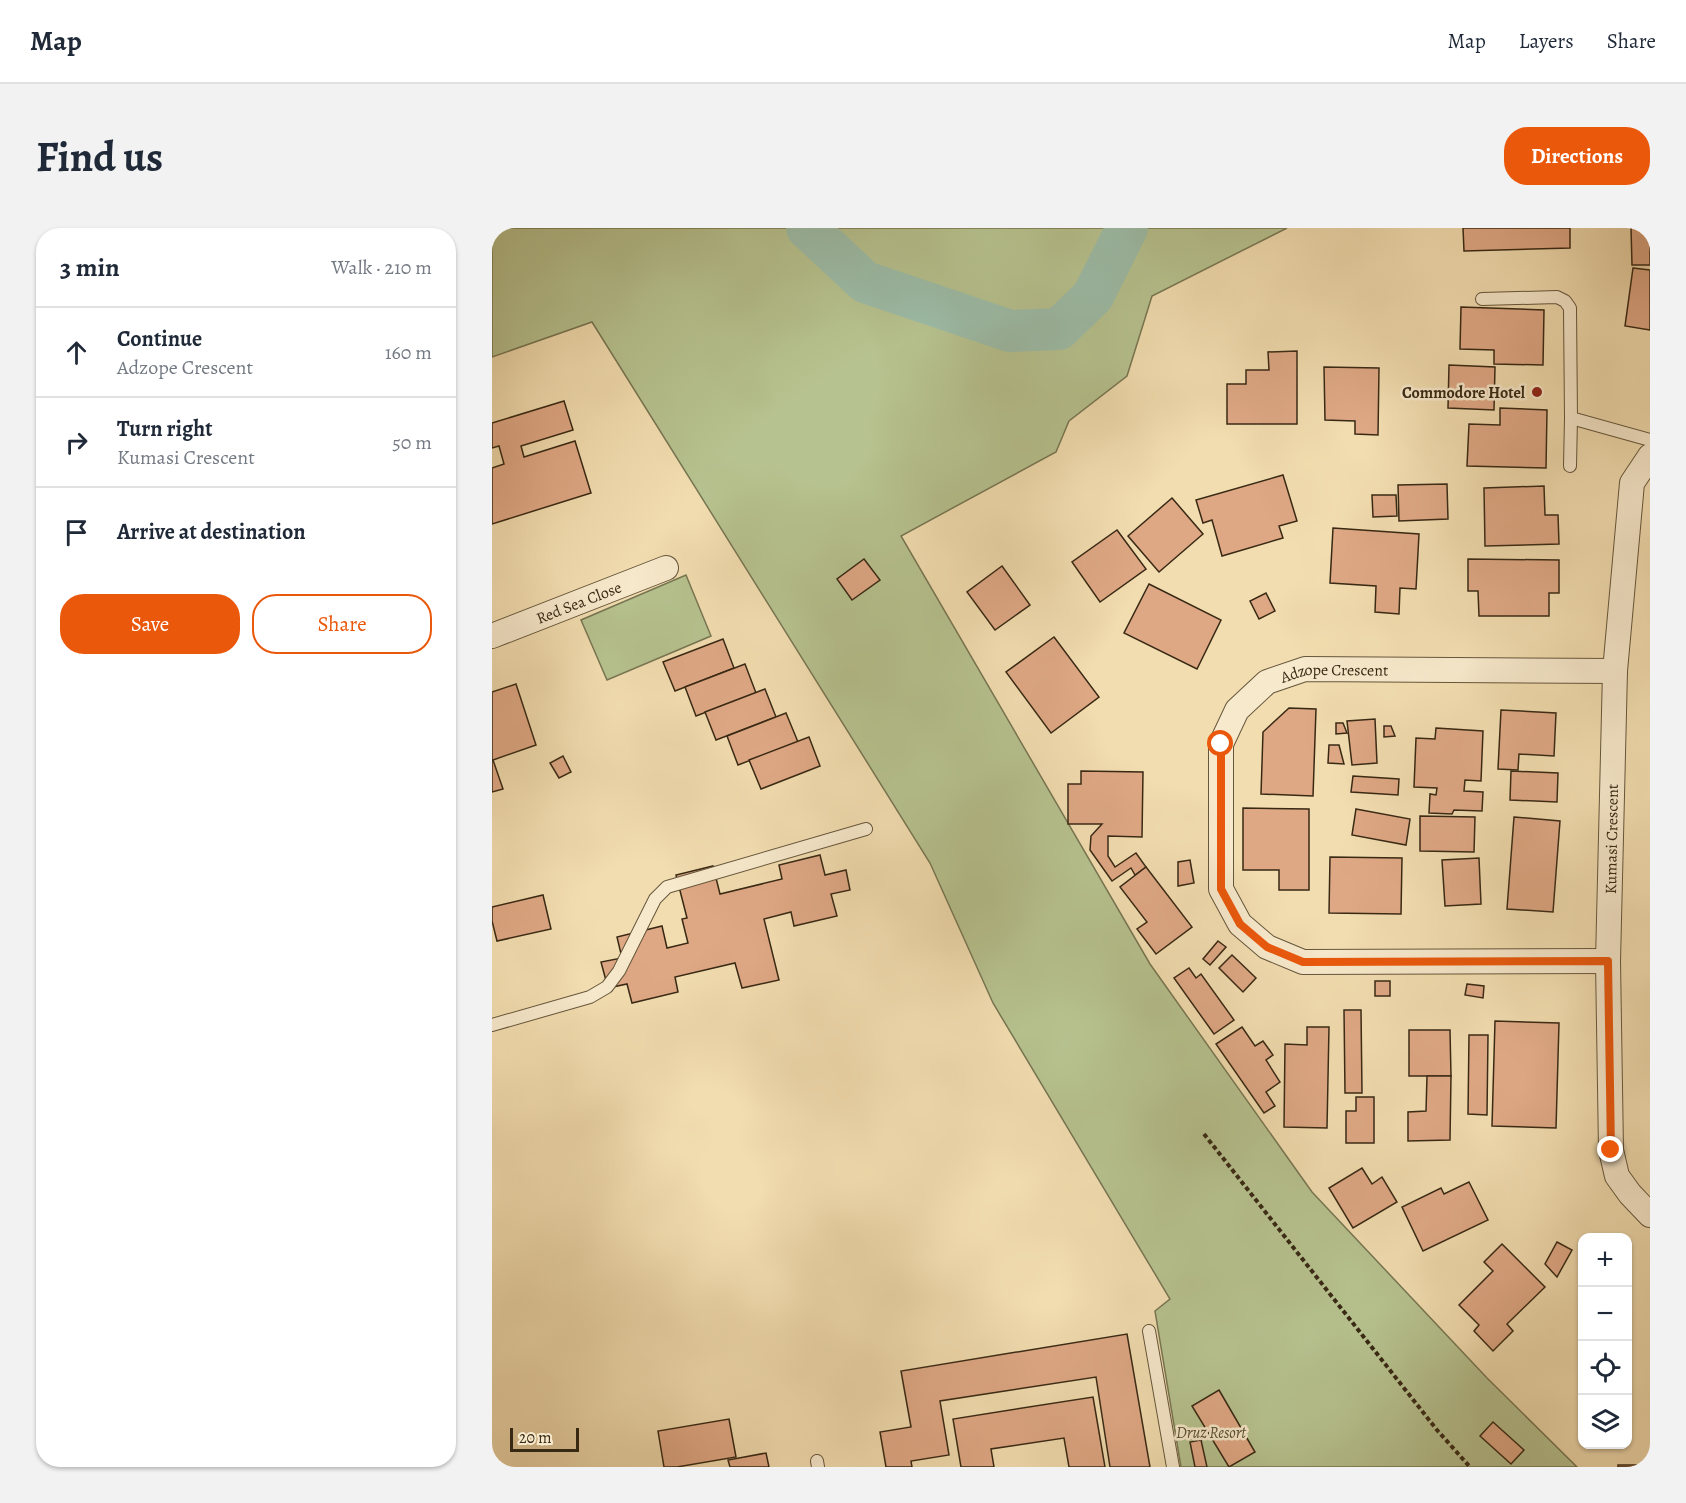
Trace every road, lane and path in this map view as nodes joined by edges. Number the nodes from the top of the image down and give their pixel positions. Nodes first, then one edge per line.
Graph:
1 (1482, 298) dead end
2 (1571, 418) junction
3 (1650, 440) edge
4 (1650, 456) edge
5 (1570, 466) dead end
6 (666, 568) dead end
7 (492, 636) edge
8 (1615, 671) junction
9 (866, 829) dead end
10 (1608, 961) junction
11 (492, 1024) edge
12 (1204, 1134) dead end
13 (1650, 1215) edge
14 (1149, 1331) dead end
15 (1173, 1467) edge
16 (1470, 1467) edge

1 - 2 lane
2 - 3 lane
2 - 5 lane
4 - 8 street, Kumasi Crescent
6 - 7 street, Red Sea Close
8 - 10 street, Kumasi Crescent
8 - 10 street, Adzope Crescent
9 - 11 lane
10 - 13 street, Kumasi Crescent
12 - 16 path
14 - 15 lane

